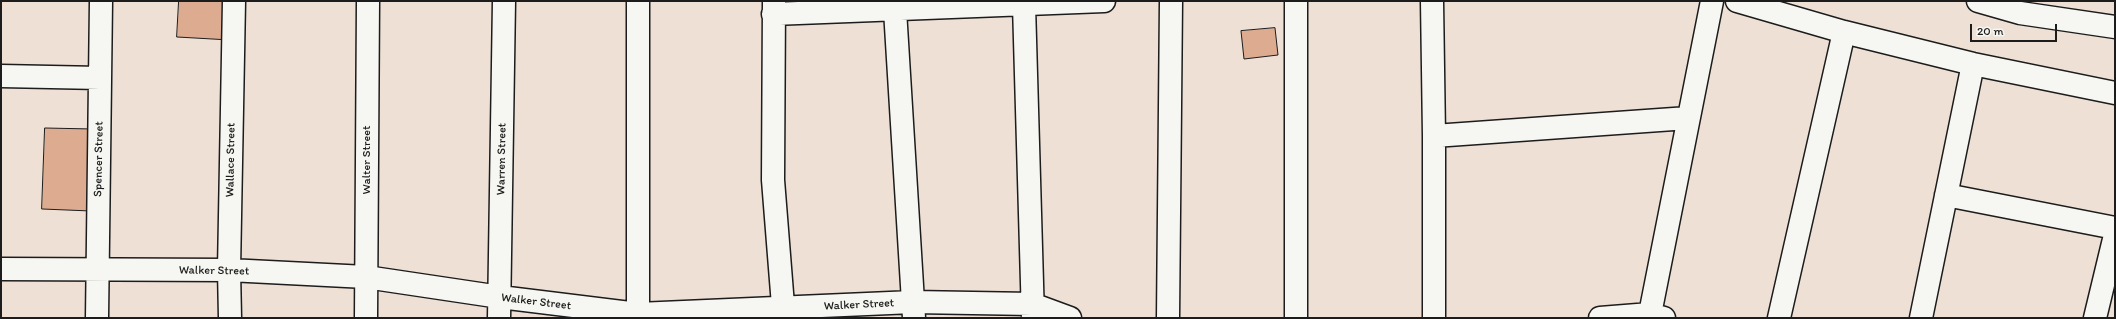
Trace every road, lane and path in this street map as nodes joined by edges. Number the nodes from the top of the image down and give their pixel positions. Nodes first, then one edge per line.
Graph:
1 (101, 1) edge
2 (234, 1) edge
3 (368, 1) edge
4 (504, 1) edge
5 (638, 1) edge
6 (1104, 1) edge
7 (1171, 1) edge
8 (1296, 1) edge
9 (1432, 1) edge
10 (1712, 1) edge
11 (1737, 1) edge
12 (1978, 1) edge
13 (1024, 5) junction
14 (773, 7) edge
15 (895, 10) junction
16 (2115, 27) edge
17 (1844, 32) junction
18 (1973, 64) junction
19 (1, 76) edge
20 (100, 78) junction
21 (2115, 93) edge
22 (1688, 118) junction
23 (1434, 136) junction
24 (1946, 195) junction
25 (2115, 228) edge
26 (2115, 236) edge
27 (1, 269) edge
28 (98, 270) junction
29 (229, 270) junction
30 (366, 277) junction
31 (500, 308) edge
32 (913, 310) edge
33 (1032, 311) edge
34 (784, 313) edge
35 (638, 316) edge
36 (1657, 316) edge
37 (1628, 317) edge
38 (98, 318) edge
39 (230, 318) edge
40 (366, 318) edge
41 (1070, 318) edge
42 (1168, 318) edge
43 (1296, 318) edge
44 (1434, 318) edge
45 (1600, 318) edge
46 (1779, 318) edge
47 (1921, 318) edge
48 (2095, 318) edge

1 - 20 street, Spencer Street
2 - 29 street, Wallace Street
3 - 30 street, Walter Street
4 - 31 street, Warren Street
5 - 35 street
6 - 13 street
7 - 42 street
8 - 43 street
9 - 23 street
10 - 22 street
11 - 17 street
12 - 16 street
13 - 15 street
13 - 33 street
14 - 15 street
14 - 34 street
15 - 32 street
17 - 18 street
17 - 46 street
18 - 21 street
18 - 24 street
19 - 20 street
20 - 28 street, Spencer Street
22 - 23 street
22 - 36 street
23 - 44 street
24 - 25 street
24 - 47 street
26 - 48 street
27 - 28 street, Walker Street
28 - 29 street, Walker Street
28 - 38 street, Spencer Street
29 - 30 street, Walker Street
29 - 39 street, Wallace Street
30 - 31 street, Walker Street
30 - 40 street, Walter Street
31 - 35 street, Walker Street
32 - 33 street, Walker Street
32 - 34 street, Walker Street
33 - 41 street, Walker Street
34 - 35 street, Walker Street
36 - 37 street
37 - 45 street

